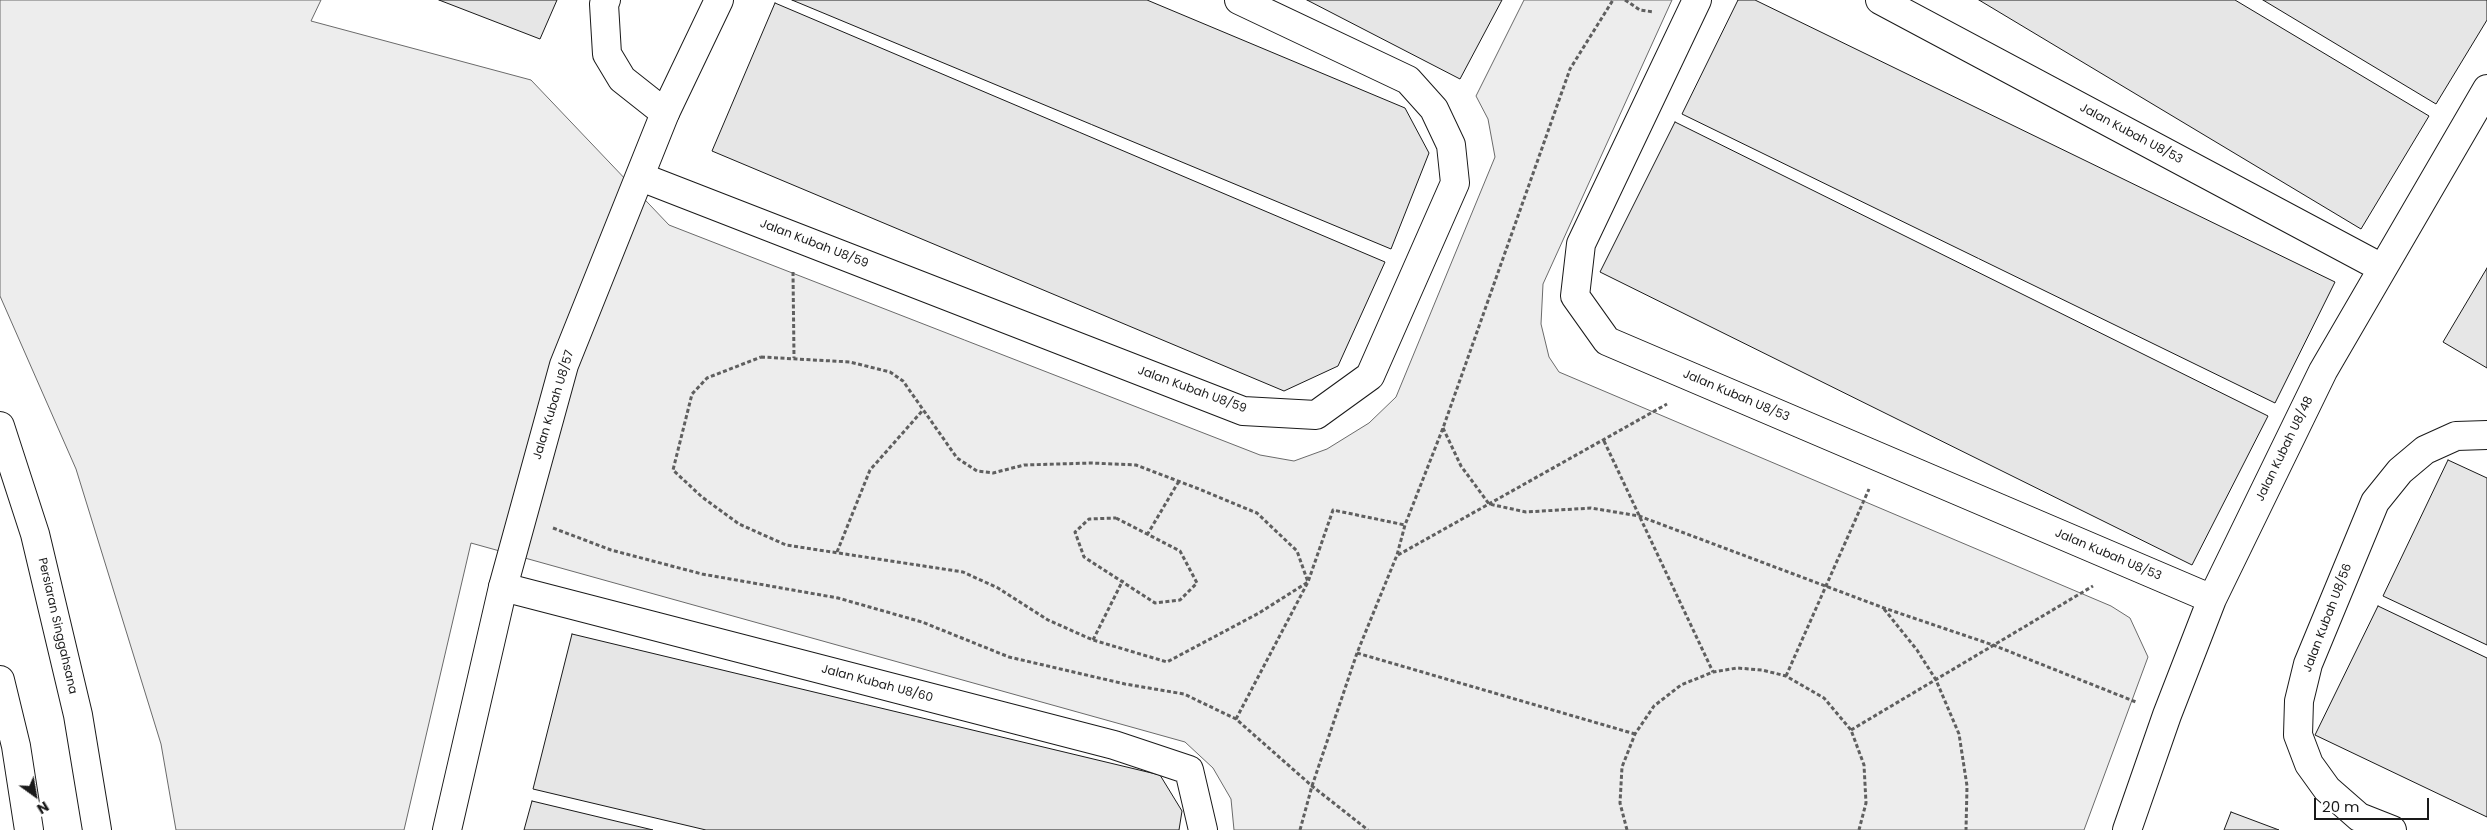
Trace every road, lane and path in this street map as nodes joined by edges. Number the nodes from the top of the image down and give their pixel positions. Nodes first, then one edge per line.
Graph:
1 (606, 0) edge
2 (719, 0) edge
3 (1239, 0) edge
4 (1613, 0) edge
5 (1697, 0) edge
6 (1880, 0) edge
7 (2487, 90) edge
8 (665, 113) junction
9 (641, 177) junction
10 (793, 236) junction
11 (2382, 268) junction
12 (794, 358) junction
13 (1704, 382) junction
14 (923, 410) junction
15 (0, 426) edge
16 (1443, 428) junction
17 (2487, 435) edge
18 (1604, 441) junction
19 (1882, 458) junction
20 (1179, 481) junction
21 (1489, 504) junction
22 (521, 516) junction
23 (1639, 516) junction
24 (1405, 525) junction
25 (1147, 535) junction
26 (837, 552) junction
27 (1397, 555) junction
28 (2130, 564) junction
29 (1123, 580) junction
30 (1308, 582) junction
31 (1826, 586) junction
32 (503, 587) junction
33 (2212, 599) junction
34 (1884, 608) junction
35 (1093, 640) junction
36 (1992, 645) junction
37 (1358, 653) junction
38 (1712, 672) junction
39 (1786, 676) junction
40 (0, 680) edge
41 (1936, 680) junction
42 (2167, 715) junction
43 (1236, 720) junction
44 (1851, 730) junction
45 (1634, 734) junction
46 (1312, 786) junction
47 (29, 830) edge
48 (97, 830) edge
49 (447, 830) edge
50 (1203, 830) edge
51 (1300, 830) edge
52 (1368, 830) edge
53 (1626, 830) edge
54 (1859, 830) edge
55 (1966, 830) edge
56 (2127, 830) edge
57 (2392, 830) edge

1 - 8 street
2 - 8 street, Jalan Kubah U8/57
3 - 10 street, Jalan Kubah U8/59
4 - 16 path
5 - 13 street, Jalan Kubah U8/53
6 - 11 street, Jalan Kubah U8/53
7 - 11 street, Jalan Kubah U8/48
8 - 9 street, Jalan Kubah U8/57
9 - 10 street, Jalan Kubah U8/59
9 - 22 street, Jalan Kubah U8/57
10 - 12 path
11 - 33 street, Jalan Kubah U8/48
12 - 14 path
12 - 26 path
13 - 18 path
13 - 19 street, Jalan Kubah U8/53
14 - 20 path
14 - 26 path
15 - 48 street, Persiaran Singgahsana
16 - 21 path
16 - 24 path
17 - 57 street, Jalan Kubah U8/56
18 - 21 path
18 - 23 path
19 - 28 street, Jalan Kubah U8/53
19 - 31 path
20 - 25 path
20 - 30 path
21 - 23 path
21 - 27 path
22 - 32 street, Jalan Kubah U8/57
22 - 43 path
23 - 31 path
23 - 38 path
24 - 27 path
24 - 30 path
25 - 29 path
25 - 29 path
26 - 35 path
27 - 37 path
28 - 33 street, Jalan Kubah U8/53
28 - 36 path
29 - 35 path
30 - 35 path
30 - 43 path
31 - 34 path
31 - 39 path
32 - 49 street, Jalan Kubah U8/57
32 - 50 street, Jalan Kubah U8/60
33 - 42 street, Jalan Kubah U8/48
34 - 36 path
34 - 41 path
36 - 41 path
36 - 42 path
37 - 45 path
37 - 46 path
38 - 39 path
38 - 45 path
39 - 44 path
40 - 47 street
41 - 44 path
41 - 55 path
42 - 56 street, Jalan Kubah U8/48
43 - 46 path
44 - 54 path
45 - 53 path
46 - 51 path
46 - 52 path

